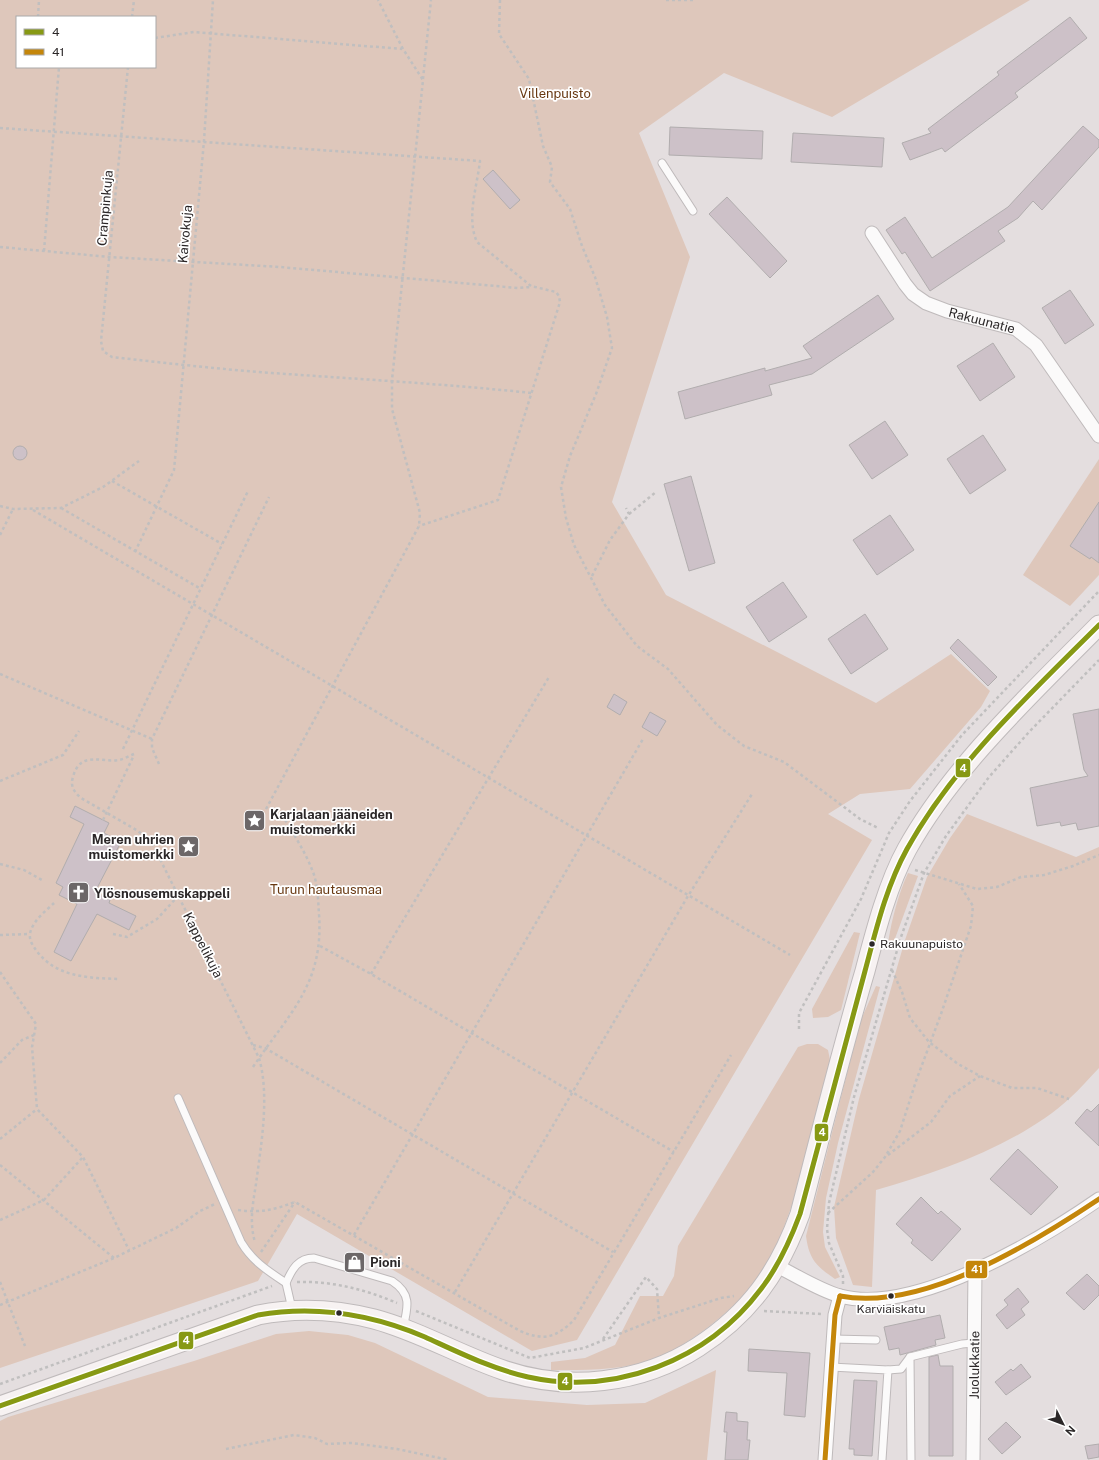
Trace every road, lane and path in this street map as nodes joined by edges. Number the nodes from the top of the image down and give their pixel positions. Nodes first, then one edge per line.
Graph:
1 (39, 0) edge
2 (134, 0) edge
3 (213, 0) edge
4 (378, 0) edge
5 (431, 0) edge
6 (500, 0) edge
7 (666, 0) edge
8 (694, 0) edge
9 (38, 16) edge
10 (132, 16) edge
11 (211, 33) junction
12 (156, 38) edge
13 (403, 49) junction
14 (59, 68) edge
15 (128, 68) edge
16 (423, 80) junction
17 (0, 128) edge
18 (55, 132) junction
19 (121, 136) junction
20 (204, 141) junction
21 (415, 155) junction
22 (662, 163) dead end
23 (692, 211) dead end
24 (872, 233) dead end
25 (0, 248) edge
26 (44, 251) junction
27 (110, 257) junction
28 (193, 261) junction
29 (402, 278) junction
30 (531, 286) junction
31 (184, 365) junction
32 (392, 380) junction
33 (532, 393) junction
34 (1099, 436) edge
35 (139, 461) dead end
36 (112, 481) junction
37 (248, 491) dead end
38 (656, 492) dead end
39 (269, 497) dead end
40 (0, 506) edge
41 (158, 507) junction
42 (61, 508) junction
43 (626, 508) dead end
44 (13, 509) junction
45 (33, 510) junction
46 (629, 514) junction
47 (419, 526) junction
48 (0, 535) edge
49 (222, 544) junction
50 (135, 552) junction
51 (591, 577) junction
52 (200, 589) junction
53 (193, 605) junction
54 (213, 616) junction
55 (1099, 624) edge
56 (1099, 660) edge
57 (0, 674) edge
58 (549, 677) dead end
59 (332, 685) junction
60 (79, 730) dead end
61 (133, 731) junction
62 (152, 739) junction
63 (643, 739) dead end
64 (123, 749) dead end
65 (159, 764) dead end
66 (488, 777) junction
67 (0, 781) edge
68 (752, 794) dead end
69 (266, 809) dead end
70 (106, 813) junction
71 (284, 818) dead end
72 (103, 820) dead end
73 (878, 828) dead end
74 (588, 835) junction
75 (1099, 855) edge
76 (0, 864) edge
77 (924, 873) junction
78 (42, 880) dead end
79 (960, 884) junction
80 (179, 895) junction
81 (688, 896) junction
82 (54, 903) dead end
83 (30, 934) junction
84 (113, 934) dead end
85 (0, 936) edge
86 (320, 946) junction
87 (790, 955) dead end
88 (891, 970) junction
89 (0, 972) edge
90 (372, 974) junction
91 (120, 980) dead end
92 (471, 1033) junction
93 (34, 1036) junction
94 (929, 1042) junction
95 (253, 1044) junction
96 (265, 1048) junction
97 (731, 1055) dead end
98 (259, 1058) junction
99 (0, 1063) edge
100 (253, 1067) dead end
101 (980, 1076) junction
102 (573, 1092) junction
103 (178, 1098) dead end
104 (1069, 1099) dead end
105 (37, 1109) junction
106 (412, 1135) junction
107 (0, 1139) edge
108 (674, 1152) junction
109 (84, 1157) junction
110 (886, 1157) junction
111 (0, 1165) edge
112 (513, 1194) junction
113 (1099, 1199) edge
114 (44, 1200) junction
115 (222, 1201) junction
116 (295, 1202) junction
117 (225, 1208) junction
118 (252, 1212) junction
119 (828, 1213) junction
120 (0, 1220) edge
121 (354, 1235) junction
122 (256, 1245) dead end
123 (129, 1250) junction
124 (257, 1250) dead end
125 (613, 1252) junction
126 (114, 1258) junction
127 (777, 1266) junction
128 (975, 1270) junction
129 (0, 1282) edge
130 (286, 1283) junction
131 (455, 1292) junction
132 (840, 1296) junction
133 (8, 1301) junction
134 (0, 1305) edge
135 (292, 1310) junction
136 (659, 1318) dead end
137 (403, 1328) junction
138 (833, 1339) junction
139 (876, 1340) dead end
140 (974, 1343) junction
141 (25, 1346) dead end
142 (910, 1357) junction
143 (530, 1358) dead end
144 (831, 1367) junction
145 (888, 1370) junction
146 (0, 1406) edge
147 (226, 1449) dead end
148 (449, 1460) edge
149 (825, 1460) edge
150 (882, 1460) edge
151 (887, 1460) edge
152 (911, 1460) edge
153 (973, 1460) edge

1 - 9 path
2 - 10 path
3 - 11 path, Kaivokuja
4 - 13 path
5 - 16 path
6 - 51 path
7 - 8 path
11 - 12 path
11 - 13 path
11 - 20 path, Kaivokuja
13 - 16 path
14 - 18 path
15 - 19 path, Crampinkuja
16 - 21 path
17 - 18 path
18 - 19 path
18 - 26 path
19 - 20 path
19 - 27 path, Crampinkuja
20 - 21 path
20 - 28 path, Kaivokuja
21 - 29 path
21 - 30 path
22 - 23 lane
24 - 34 street, Rakuunatie
25 - 26 path
26 - 27 path
27 - 28 path
27 - 31 path, Crampinkuja
28 - 29 path
28 - 31 path, Kaivokuja
29 - 30 path
29 - 32 path
30 - 33 path
31 - 32 path
31 - 41 path, Kaivokuja
32 - 33 path
32 - 47 path
33 - 47 path
35 - 36 path
36 - 41 path
36 - 42 path
37 - 49 path
38 - 46 path
39 - 54 path
40 - 44 path
41 - 49 path
41 - 50 path, Kaivokuja
42 - 45 path
42 - 50 path
43 - 46 path
44 - 45 path
44 - 48 path
45 - 53 path
46 - 51 path
47 - 59 path
49 - 52 path
50 - 52 path
51 - 73 path
52 - 53 path
53 - 54 path
53 - 61 path
54 - 59 path
54 - 62 path
55 - 127 street
56 - 77 path
57 - 61 path
58 - 66 path
59 - 66 path
59 - 69 path
60 - 67 path
61 - 62 path
61 - 64 path
62 - 65 path
63 - 74 path
66 - 74 path
66 - 90 path
68 - 81 path
70 - 70 path, Kappelikuja
70 - 72 path
70 - 80 path, Kappelikuja
71 - 86 path
74 - 81 path
74 - 92 path
75 - 79 path
76 - 78 path
77 - 79 path
77 - 88 path
79 - 94 path
80 - 84 path
80 - 95 path, Kappelikuja
81 - 87 path
81 - 102 path
82 - 83 path
83 - 85 path
83 - 91 path
86 - 90 path
86 - 96 path
88 - 94 path
88 - 119 path
89 - 93 path
90 - 92 path
92 - 102 path
92 - 106 path
93 - 99 path
93 - 105 path
94 - 101 path
94 - 110 path
95 - 96 path
95 - 98 path, Kappelikuja
96 - 98 path
96 - 106 path
97 - 108 path
98 - 100 path
98 - 118 path, Kappelikuja
101 - 104 path
101 - 110 path
102 - 108 path
102 - 112 path
103 - 115 lane
105 - 107 path
105 - 109 path
106 - 112 path
106 - 121 path
108 - 125 path
109 - 114 path
109 - 123 path
110 - 119 path
111 - 114 path
112 - 125 path
112 - 131 path
113 - 128 street
114 - 120 path
114 - 126 path
115 - 117 lane
115 - 123 path
116 - 118 path
116 - 121 path
116 - 124 path
117 - 118 path
117 - 130 lane
118 - 122 path, Kappelikuja
119 - 132 path
121 - 131 path
123 - 126 path
125 - 131 path
126 - 133 path
127 - 132 street
127 - 137 street
128 - 132 street
128 - 140 street, Juolukkatie
129 - 133 path
130 - 135 lane
130 - 137 lane
132 - 138 street
133 - 134 path
133 - 141 path
135 - 137 street
135 - 146 street
136 - 143 path
138 - 139 lane
138 - 144 street
140 - 142 lane
140 - 153 street, Juolukkatie
142 - 145 lane
142 - 152 lane
144 - 145 lane
144 - 149 street
145 - 150 lane
147 - 148 path
150 - 151 lane

